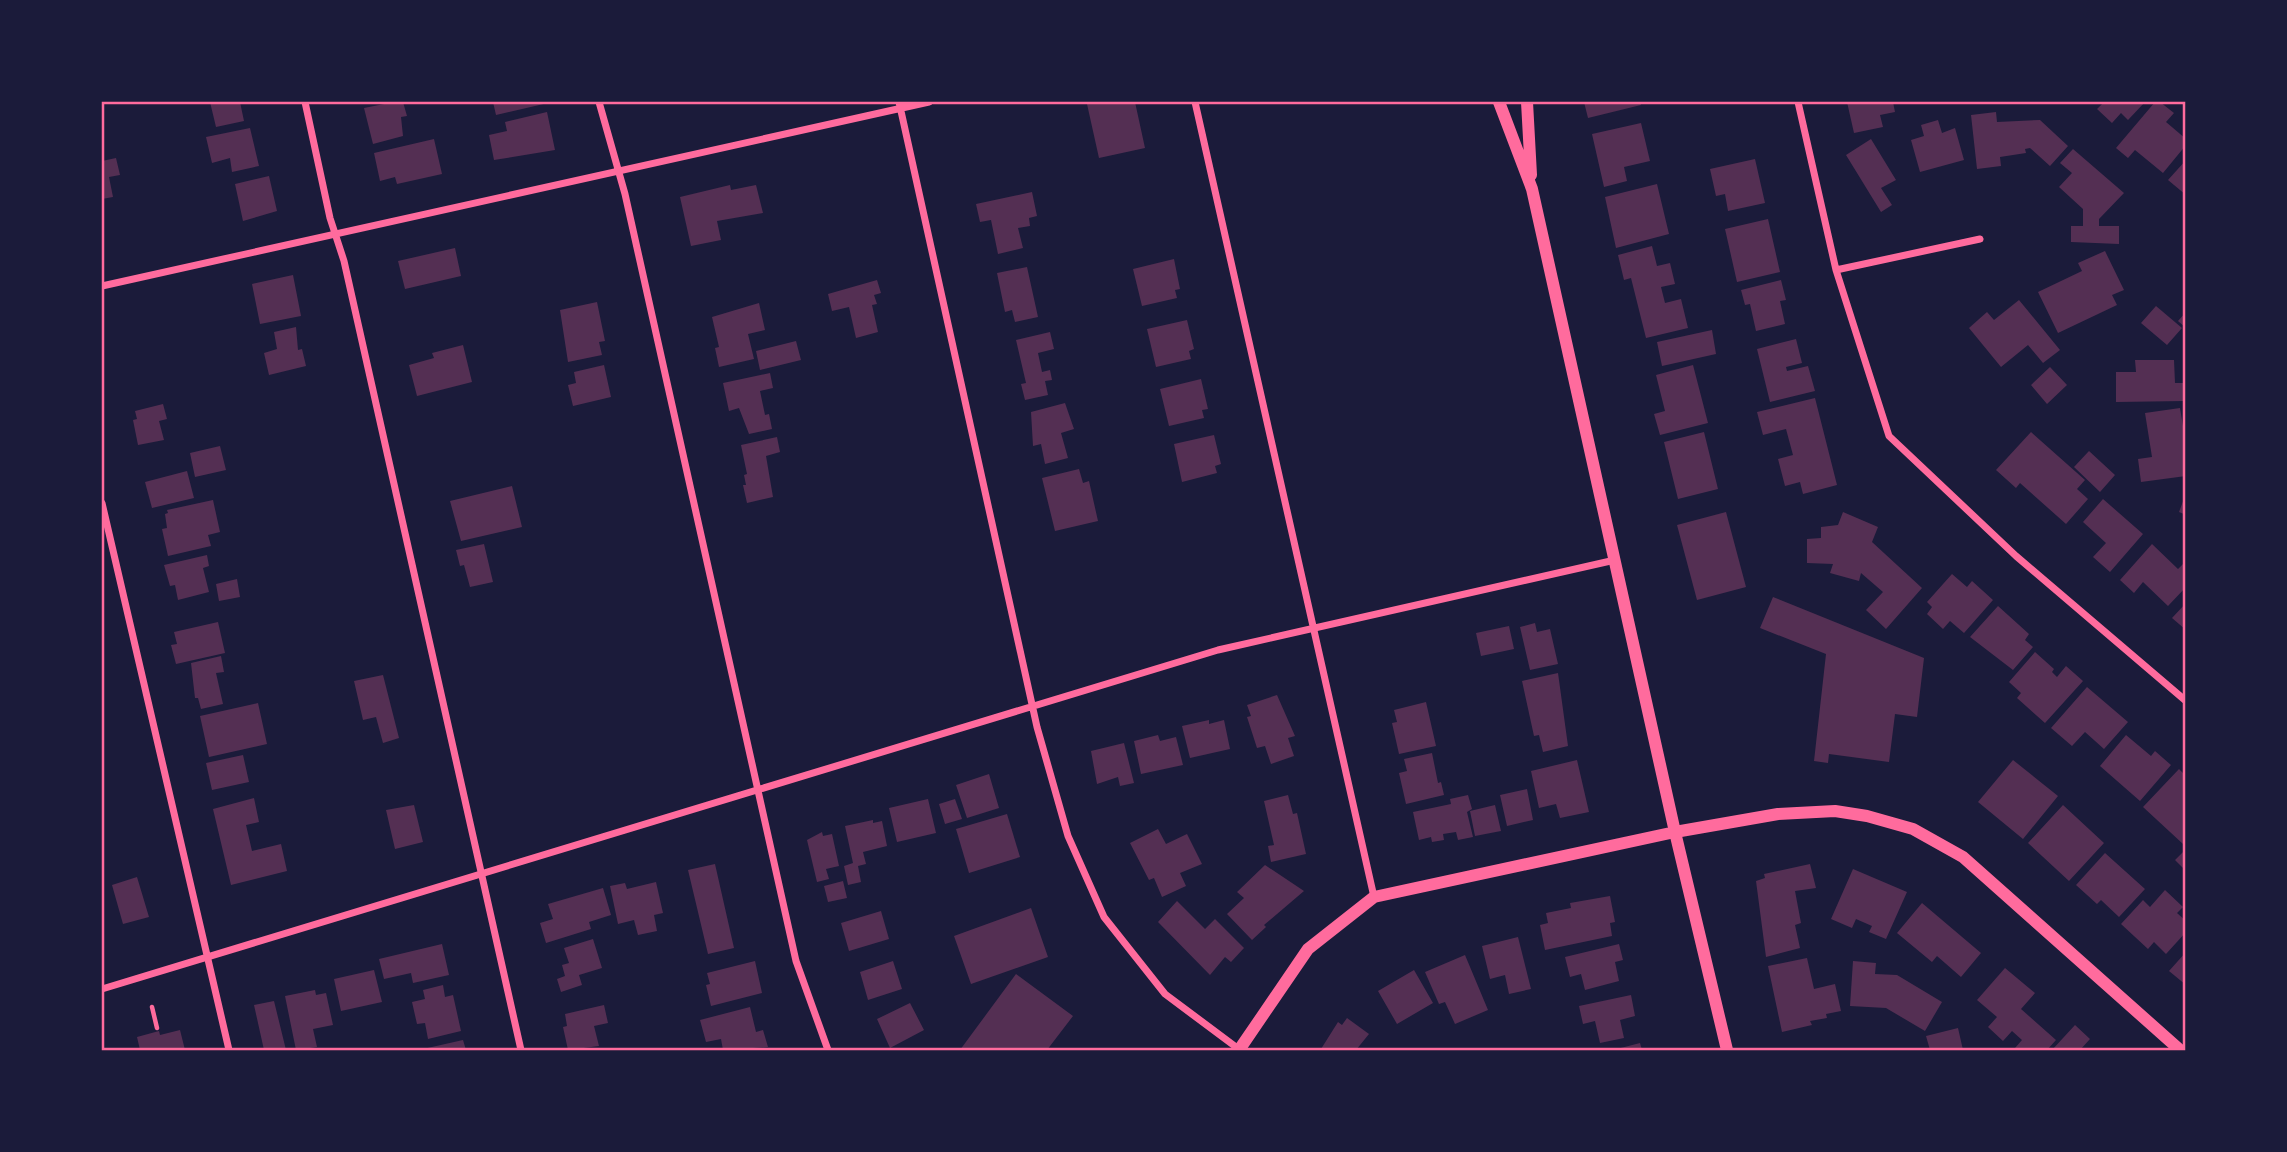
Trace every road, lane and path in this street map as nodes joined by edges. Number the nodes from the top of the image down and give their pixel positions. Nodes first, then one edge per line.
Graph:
1 (305, 102) edge
2 (599, 102) edge
3 (929, 102) edge
4 (1195, 102) edge
5 (1499, 102) edge
6 (1527, 102) edge
7 (1798, 102) edge
8 (900, 105) edge
9 (618, 173) junction
10 (1532, 189) junction
11 (337, 236) junction
12 (1980, 239) dead end
13 (1836, 270) junction
14 (102, 286) edge
15 (102, 503) edge
16 (1616, 560) junction
17 (1311, 628) junction
18 (2186, 701) edge
19 (1034, 706) junction
20 (758, 791) junction
21 (1675, 832) junction
22 (480, 874) junction
23 (1374, 897) junction
24 (209, 957) junction
25 (102, 989) edge
26 (152, 1007) dead end
27 (157, 1028) dead end
28 (1240, 1050) edge
29 (229, 1051) edge
30 (521, 1051) edge
31 (828, 1051) edge
32 (1727, 1051) edge
33 (2180, 1051) edge

1 - 11 street
2 - 9 street
3 - 8 street
4 - 17 street
5 - 10 street
6 - 10 street
7 - 13 street
8 - 9 street
8 - 19 street
9 - 11 street
9 - 20 street
10 - 16 street
11 - 14 street
11 - 22 street
12 - 13 street
13 - 18 street
15 - 24 street
16 - 17 street
16 - 21 street
17 - 19 street
17 - 23 street
19 - 20 street
19 - 28 street
20 - 22 street
20 - 31 street
21 - 23 street
21 - 32 street
21 - 33 street
22 - 24 street
22 - 30 street
23 - 28 street
24 - 25 street
24 - 29 street
26 - 27 path

